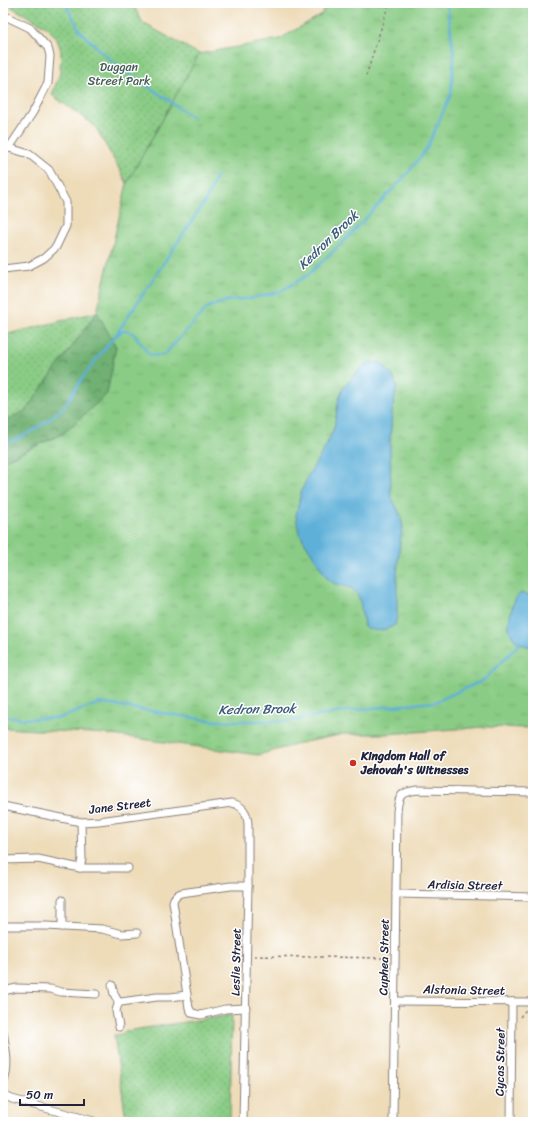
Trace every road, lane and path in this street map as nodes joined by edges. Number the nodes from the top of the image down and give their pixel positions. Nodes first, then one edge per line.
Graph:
1 (389, 3) edge
2 (3, 15) edge
3 (366, 76) dead end
4 (6, 147) edge
5 (3, 269) edge
6 (533, 792) edge
7 (239, 805) joint
8 (3, 806) edge
9 (81, 822) junction
10 (3, 860) edge
11 (80, 868) junction
12 (128, 868) dead end
13 (248, 886) junction
14 (396, 894) junction
15 (533, 897) edge
16 (62, 900) dead end
17 (3, 926) edge
18 (62, 927) junction
19 (137, 933) dead end
20 (247, 956) junction
21 (389, 958) dead end
22 (112, 985) dead end
23 (3, 991) edge
24 (96, 994) dead end
25 (187, 995) junction
26 (395, 1000) junction
27 (512, 1002) junction
28 (533, 1002) edge
29 (119, 1003) junction
30 (246, 1008) junction
31 (527, 1010) dead end
32 (520, 1017) dead end
33 (119, 1027) dead end
34 (3, 1032) edge
35 (3, 1084) edge
36 (3, 1095) edge
37 (97, 1122) edge
38 (243, 1122) edge
39 (393, 1122) edge
40 (511, 1122) edge

1 - 3 path
2 - 4 street
4 - 5 street
6 - 14 street, Cuphea Street
7 - 9 street, Jane Street
7 - 13 street, Leslie Street
8 - 9 street, Jane Street
9 - 11 street
10 - 11 street
11 - 12 street
13 - 20 street, Leslie Street
13 - 25 street
14 - 15 street, Ardisia Street
14 - 26 street, Cuphea Street
16 - 18 street
17 - 18 street
18 - 19 street
20 - 21 path
20 - 30 street, Leslie Street
22 - 29 street
23 - 24 street
25 - 29 street
25 - 30 street
26 - 27 street, Alstonia Street
26 - 39 street, Cuphea Street
27 - 28 street, Alstonia Street
27 - 40 street, Cycas Street
29 - 33 street
30 - 38 street, Leslie Street
31 - 32 path
34 - 35 street
36 - 37 street

